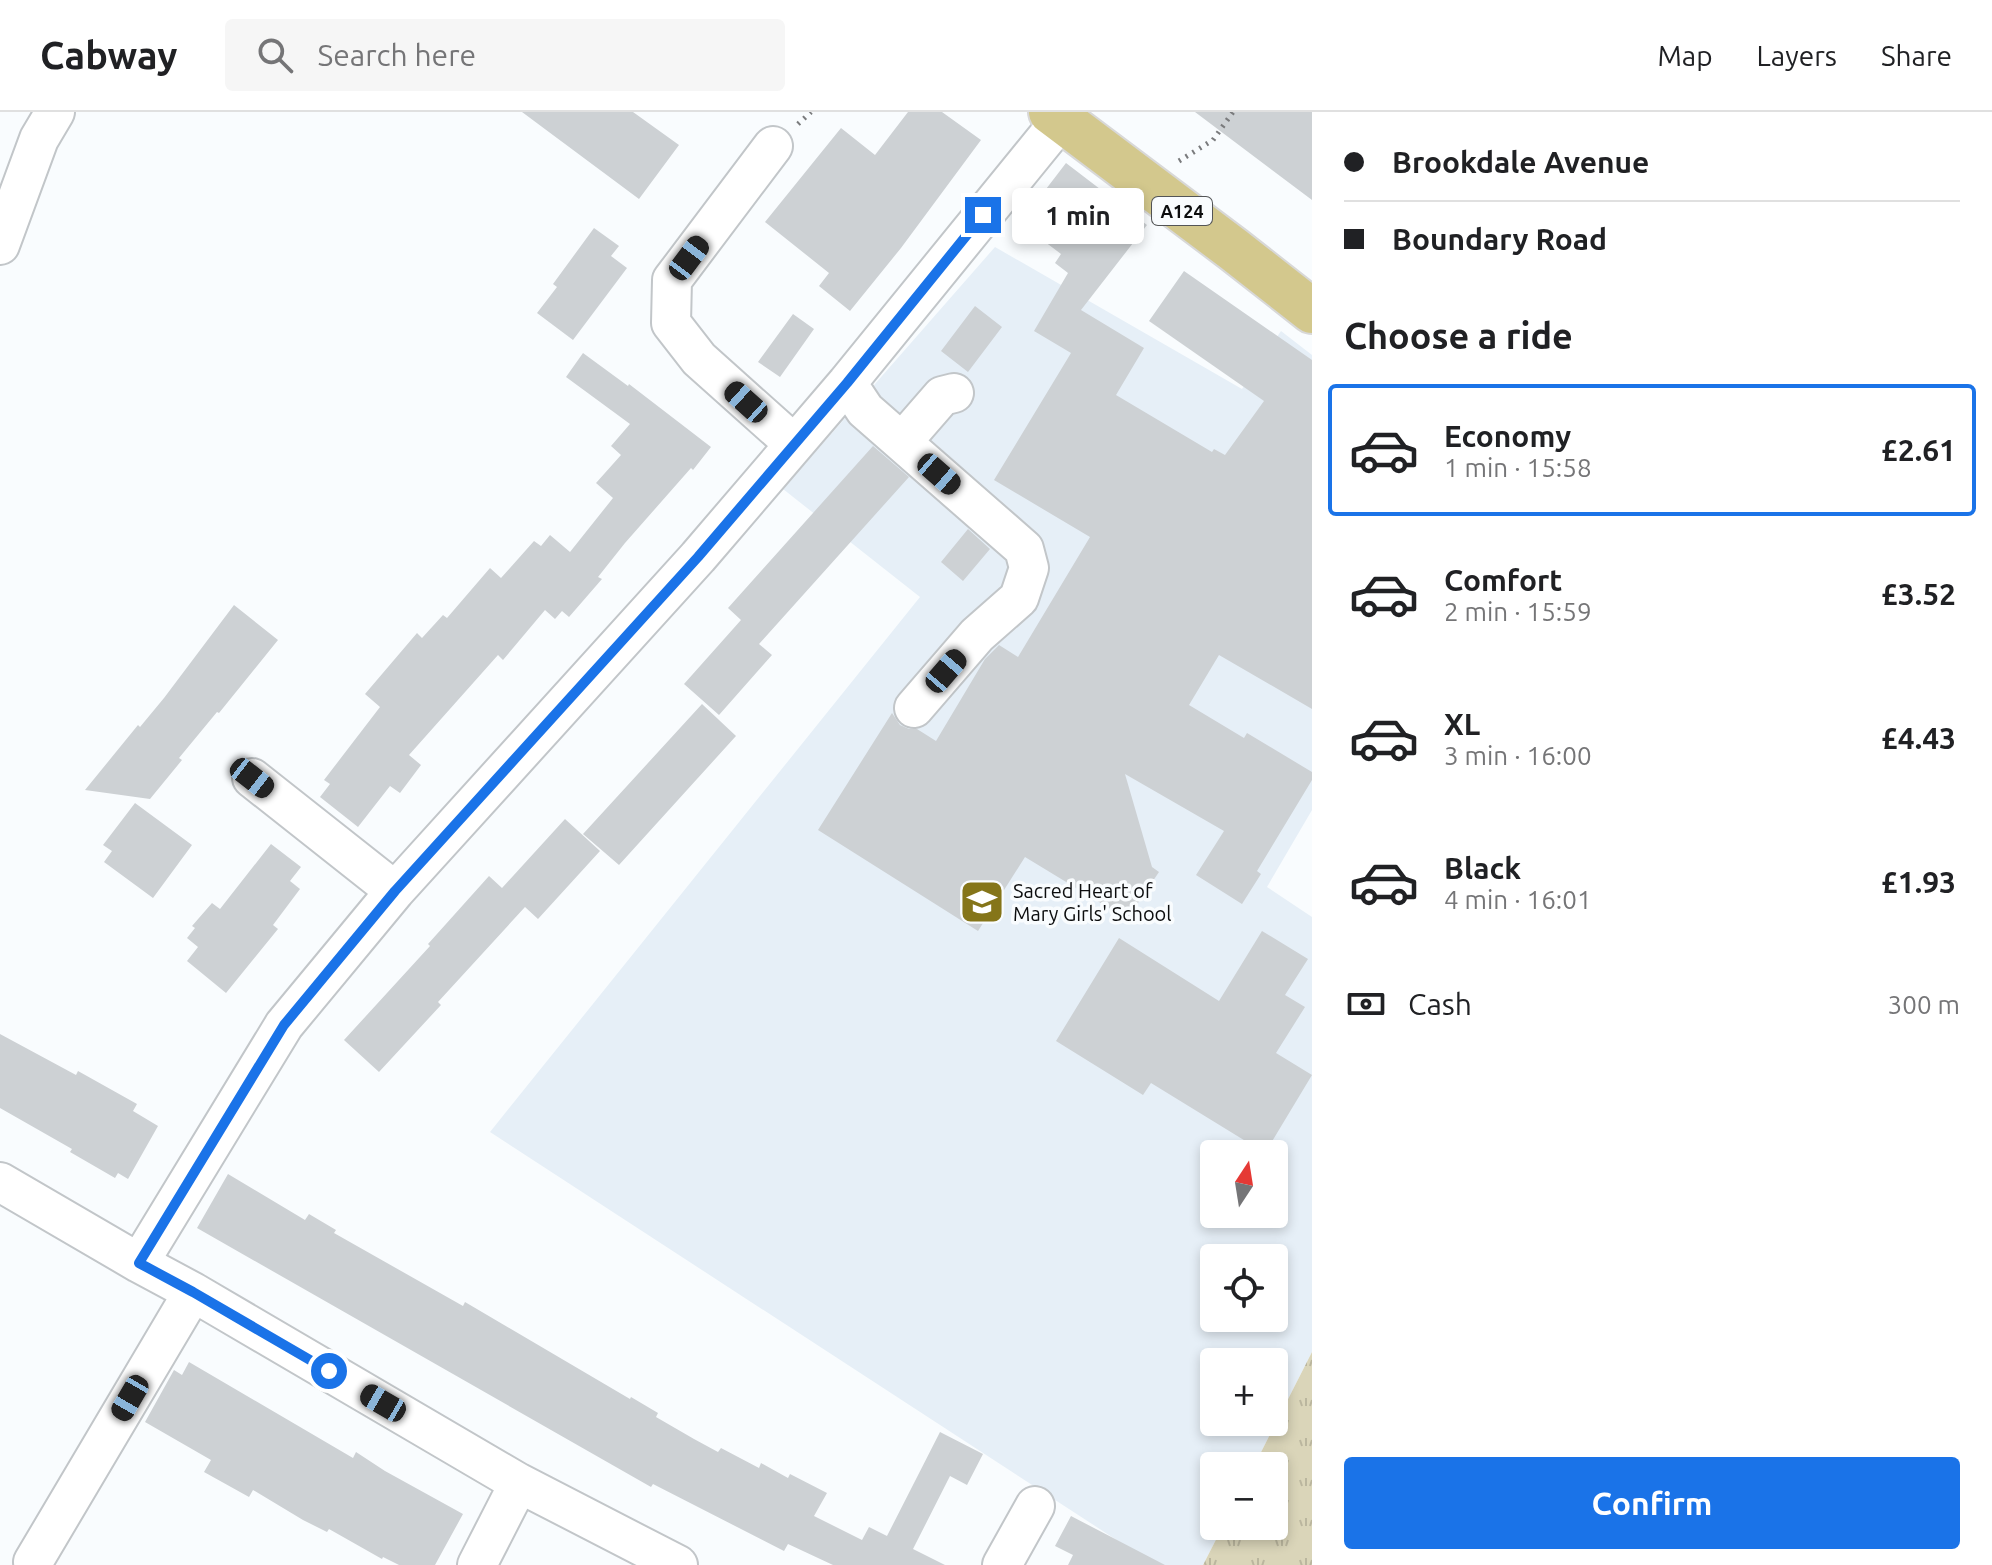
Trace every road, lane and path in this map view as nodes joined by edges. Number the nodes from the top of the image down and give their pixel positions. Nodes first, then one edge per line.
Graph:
1 (55, 112) edge
2 (1233, 112) edge
3 (1056, 116) edge
4 (773, 146) dead end
5 (1144, 183) junction
6 (0, 245) edge
7 (1312, 311) edge
8 (847, 383) junction
9 (954, 393) dead end
10 (902, 442) junction
11 (794, 444) junction
12 (914, 708) dead end
13 (252, 778) dead end
14 (395, 891) junction
15 (0, 1182) edge
16 (139, 1263) junction
17 (193, 1292) junction
18 (519, 1483) junction
19 (1035, 1506) dead end
20 (33, 1562) dead end
21 (477, 1565) edge
22 (678, 1565) edge
23 (1002, 1565) edge

1 - 6 street
2 - 5 path
3 - 5 main road, A124
3 - 8 street
4 - 11 street
5 - 7 main road, A124
8 - 10 street
8 - 11 street
9 - 10 street
10 - 12 street
11 - 14 street
13 - 14 street
14 - 16 street
15 - 16 street
16 - 17 street
17 - 18 street
17 - 20 street
18 - 21 street
18 - 22 street
19 - 23 street

